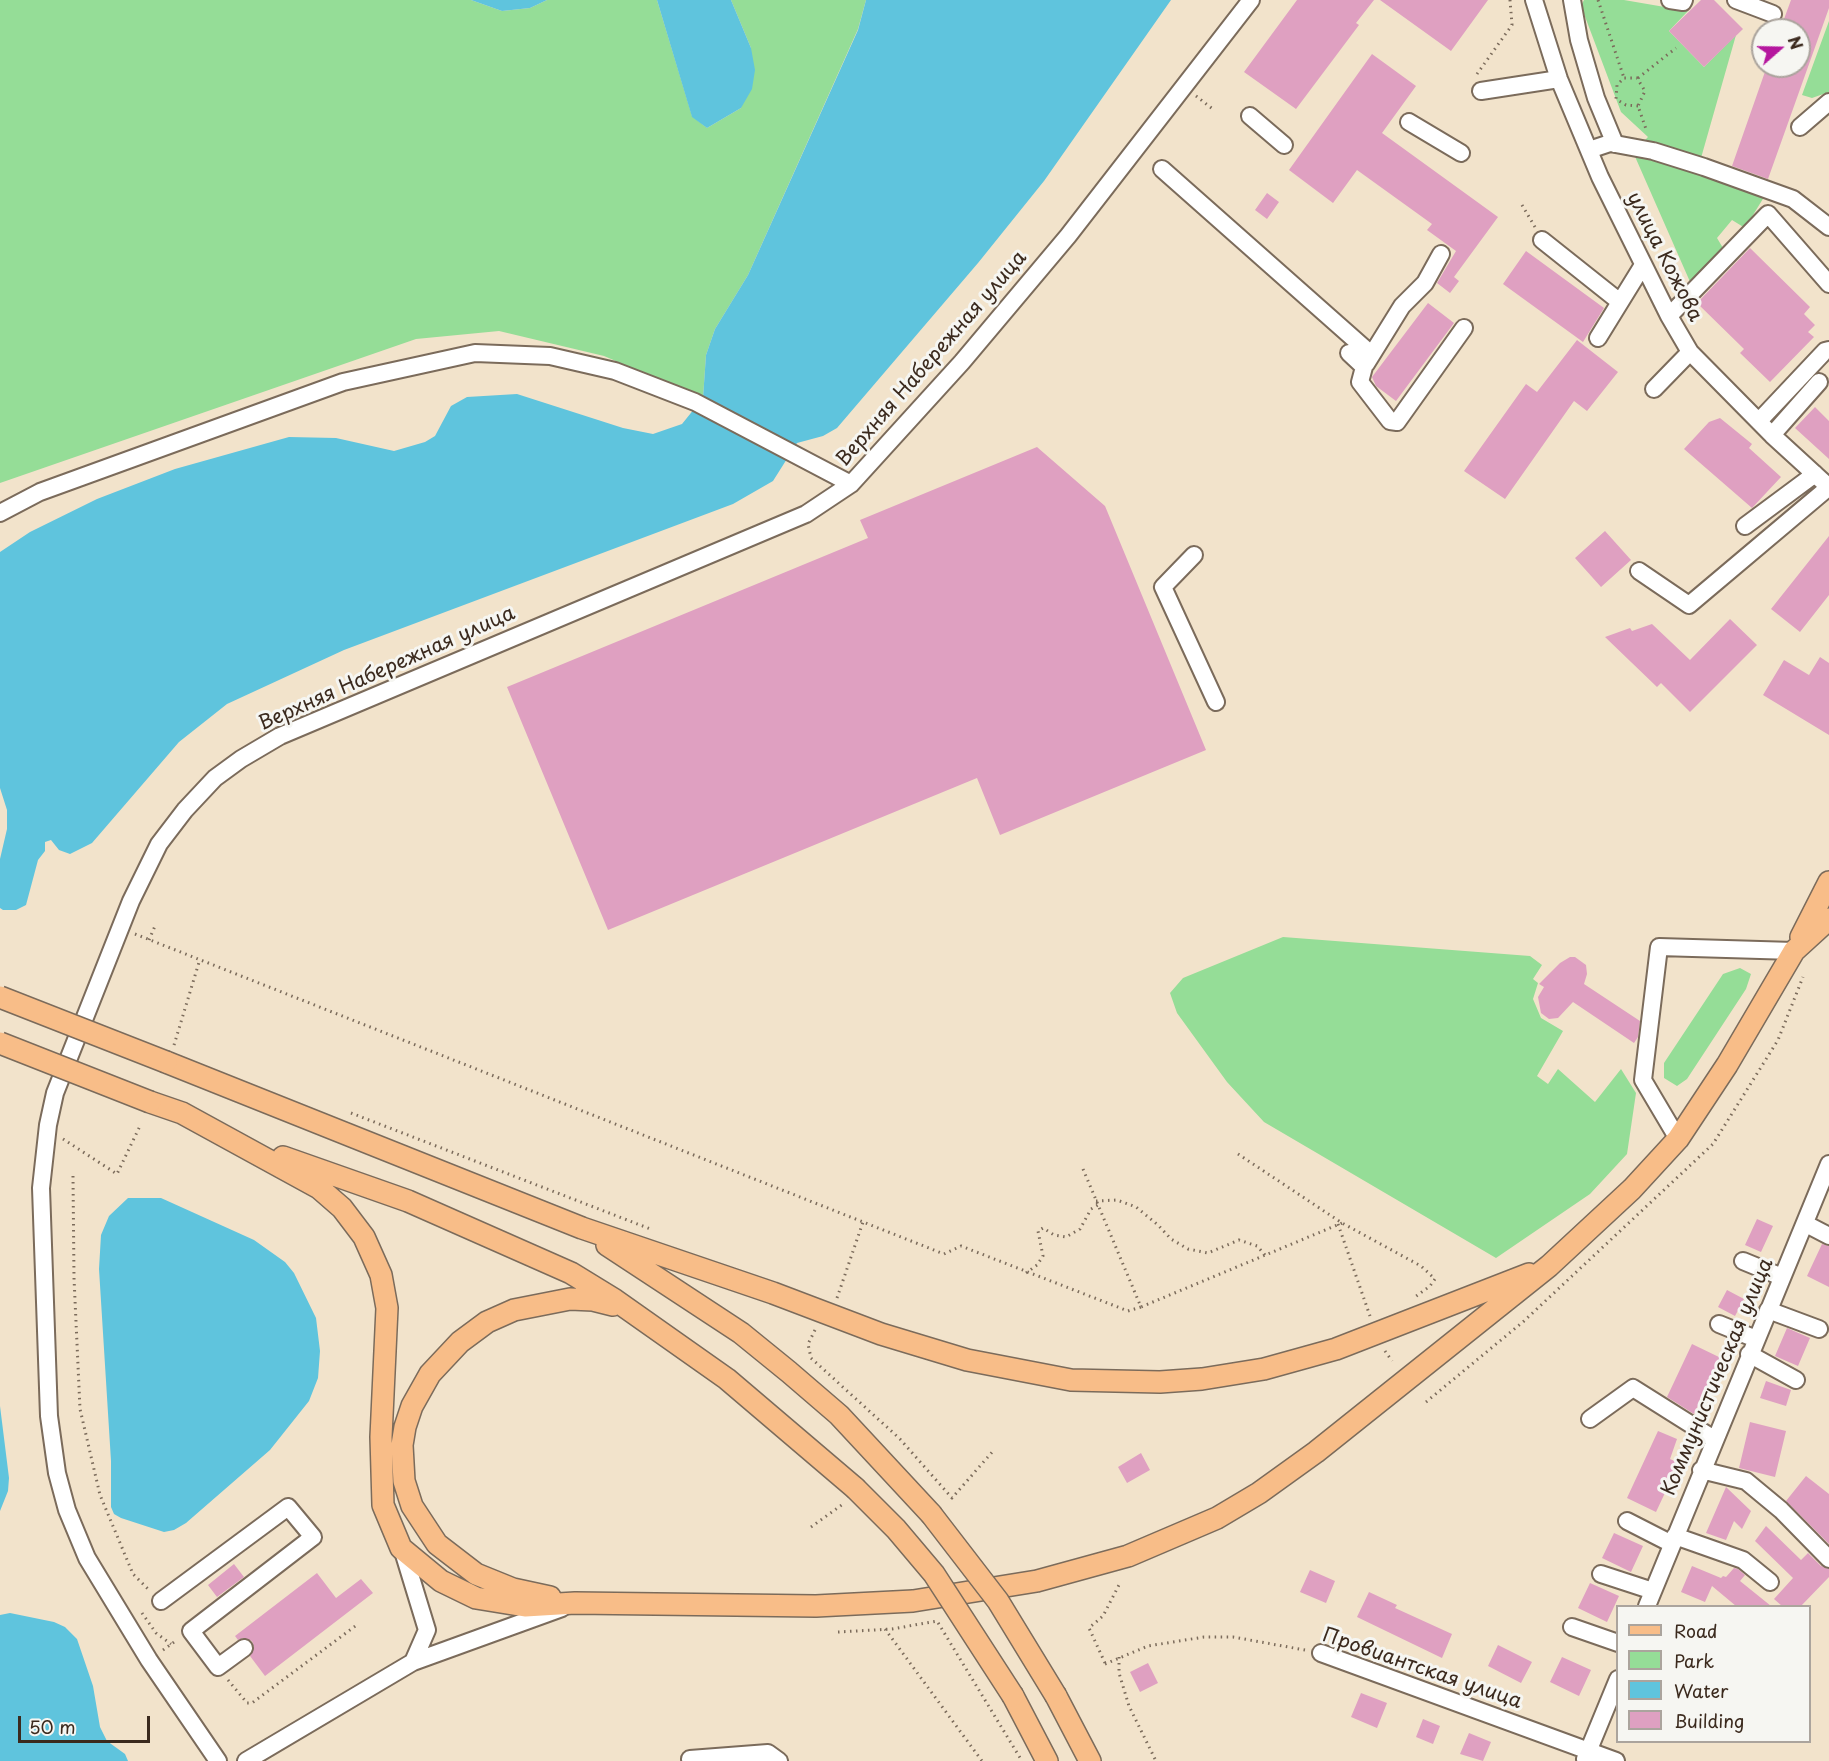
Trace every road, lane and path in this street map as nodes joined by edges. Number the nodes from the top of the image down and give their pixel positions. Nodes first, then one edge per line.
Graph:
1 (1251, 0) edge
2 (1510, 0) edge
3 (1533, 0) edge
4 (1572, 0) edge
5 (1598, 0) edge
6 (1670, 0) edge
7 (1684, 0) edge
8 (1736, 0) edge
9 (1773, 14) dead end
10 (1676, 48) dead end
11 (1624, 78) junction
12 (1637, 78) junction
13 (1559, 79) junction
14 (1478, 84) joint
15 (1829, 102) edge
16 (1638, 106) junction
17 (1250, 116) dead end
18 (1408, 122) dead end
19 (1800, 127) dead end
20 (1615, 144) junction
21 (1284, 145) dead end
22 (1589, 150) junction
23 (1653, 151) junction
24 (1461, 153) dead end
25 (1162, 169) dead end
26 (1522, 205) dead end
27 (1829, 227) edge
28 (1542, 240) joint
29 (1442, 254) dead end
30 (1643, 265) junction
31 (1829, 284) edge
32 (1620, 302) junction
33 (1669, 316) junction
34 (1464, 328) dead end
35 (1598, 338) dead end
36 (1828, 347) edge
37 (1690, 352) junction
38 (1349, 353) dead end
39 (1368, 361) junction
40 (1819, 382) dead end
41 (1654, 389) dead end
42 (1760, 421) junction
43 (1772, 435) junction
44 (1815, 474) junction
45 (851, 484) junction
46 (1829, 487) edge
47 (0, 513) edge
48 (1745, 526) dead end
49 (1194, 555) dead end
50 (1639, 571) dead end
51 (1216, 702) dead end
52 (1829, 882) edge
53 (1829, 919) edge
54 (155, 926) dead end
55 (120, 928) junction
56 (149, 940) junction
57 (1794, 951) junction
58 (200, 959) junction
59 (0, 997) edge
60 (0, 1043) edge
61 (183, 1048) dead end
62 (349, 1112) dead end
63 (140, 1126) dead end
64 (229, 1137) junction
65 (1678, 1139) junction
66 (58, 1148) dead end
67 (1238, 1154) dead end
68 (1829, 1164) edge
69 (1083, 1169) dead end
70 (73, 1176) dead end
71 (1097, 1203) junction
72 (863, 1222) junction
73 (1340, 1223) junction
74 (1806, 1224) junction
75 (582, 1228) junction
76 (657, 1231) dead end
77 (1829, 1236) edge
78 (1264, 1255) junction
79 (1743, 1261) dead end
80 (1549, 1266) junction
81 (1026, 1273) junction
82 (1782, 1277) junction
83 (1407, 1302) dead end
84 (835, 1303) dead end
85 (1141, 1307) junction
86 (1768, 1310) junction
87 (630, 1312) junction
88 (1373, 1322) dead end
89 (818, 1323) dead end
90 (1719, 1324) dead end
91 (1819, 1329) dead end
92 (1380, 1344) dead end
93 (1752, 1346) junction
94 (1392, 1361) dead end
95 (1796, 1380) dead end
96 (1590, 1419) dead end
97 (1714, 1439) junction
98 (994, 1450) dead end
99 (1701, 1470) junction
100 (849, 1496) junction
101 (1627, 1521) dead end
102 (811, 1527) dead end
103 (1674, 1540) junction
104 (401, 1548) junction
105 (1829, 1559) edge
106 (1601, 1574) dead end
107 (1770, 1582) dead end
108 (1119, 1583) dead end
109 (161, 1601) joint
110 (1652, 1602) edge
111 (575, 1603) junction
112 (137, 1606) dead end
113 (358, 1624) dead end
114 (1572, 1627) dead end
115 (885, 1629) junction
116 (191, 1631) junction
117 (838, 1632) dead end
118 (1616, 1643) edge
119 (171, 1644) junction
120 (244, 1648) dead end
121 (1321, 1653) joint
122 (1119, 1657) junction
123 (149, 1660) junction
124 (413, 1662) junction
125 (218, 1667) junction
126 (1616, 1681) edge
127 (1586, 1756) edge
128 (690, 1759) dead end
129 (1155, 1759) dead end
130 (218, 1761) edge
131 (246, 1761) edge
132 (779, 1761) edge
133 (982, 1761) edge
134 (1022, 1761) edge
135 (1047, 1761) edge
136 (1090, 1761) edge
137 (1616, 1761) edge

1 - 45 street, Верхняя Набережная улица
2 - 14 path
3 - 13 street, улица Кожова
4 - 20 street
5 - 11 path
6 - 7 street
8 - 9 street
10 - 12 path
11 - 12 path
11 - 16 path
12 - 16 path
13 - 14 street
13 - 22 street, улица Кожова
15 - 19 street
16 - 23 path
17 - 21 street
18 - 24 street
20 - 22 street
20 - 23 street
22 - 30 street, улица Кожова
23 - 27 street
25 - 39 street
26 - 28 path
28 - 32 street
29 - 39 street
30 - 32 street
30 - 33 street, улица Кожова
31 - 33 street
32 - 35 street
33 - 37 street, улица Кожова
34 - 39 street
36 - 42 street
37 - 41 street
37 - 42 street, улица Кожова
38 - 39 street
40 - 43 street
42 - 43 street, улица Кожова
43 - 44 street, улица Кожова
44 - 46 street, улица Кожова
44 - 48 street
45 - 47 street
45 - 55 street, Верхняя Набережная улица
46 - 50 street
49 - 51 street
52 - 57 main road
53 - 57 main road
54 - 56 path
55 - 56 path
55 - 123 street, Верхняя Набережная улица
56 - 58 path
57 - 65 main road
57 - 65 street
58 - 61 path
58 - 72 path
59 - 75 main road, bridge
60 - 64 main road, bridge
62 - 76 path
63 - 66 path
64 - 87 main road
64 - 104 main road
65 - 80 main road
67 - 73 path
68 - 74 street, Коммунистическая улица
69 - 71 path
70 - 109 path
71 - 78 path
71 - 81 path
71 - 85 path
72 - 81 path
72 - 84 path
73 - 78 path
73 - 83 path
73 - 88 path
74 - 77 street
74 - 82 street, Коммунистическая улица
75 - 80 main road
75 - 136 main road, bridge
78 - 85 path
79 - 82 street
80 - 111 main road
81 - 85 path
82 - 86 street, Коммунистическая улица
86 - 91 street
86 - 93 street, Коммунистическая улица
87 - 100 main road
87 - 111 main road
89 - 98 path
90 - 93 street
92 - 94 path
93 - 95 street
93 - 97 street, Коммунистическая улица
96 - 97 street
97 - 99 street, Коммунистическая улица
99 - 103 street, Коммунистическая улица
99 - 105 street
100 - 102 path
100 - 135 main road, bridge
101 - 103 street
103 - 107 street
103 - 110 street, Коммунистическая улица
104 - 111 main road
104 - 124 street
106 - 110 street
108 - 122 path
109 - 116 street
111 - 124 street
112 - 119 path
113 - 125 path
114 - 118 street
115 - 117 path
115 - 133 path
115 - 134 path
116 - 119 path
116 - 125 street
119 - 123 path
120 - 125 street
121 - 122 path, Провиантская улица
121 - 127 street, Провиантская улица
122 - 129 path
123 - 130 street, Верхняя Набережная улица
124 - 131 street
126 - 127 street
127 - 137 street, Провиантская улица
128 - 132 street

